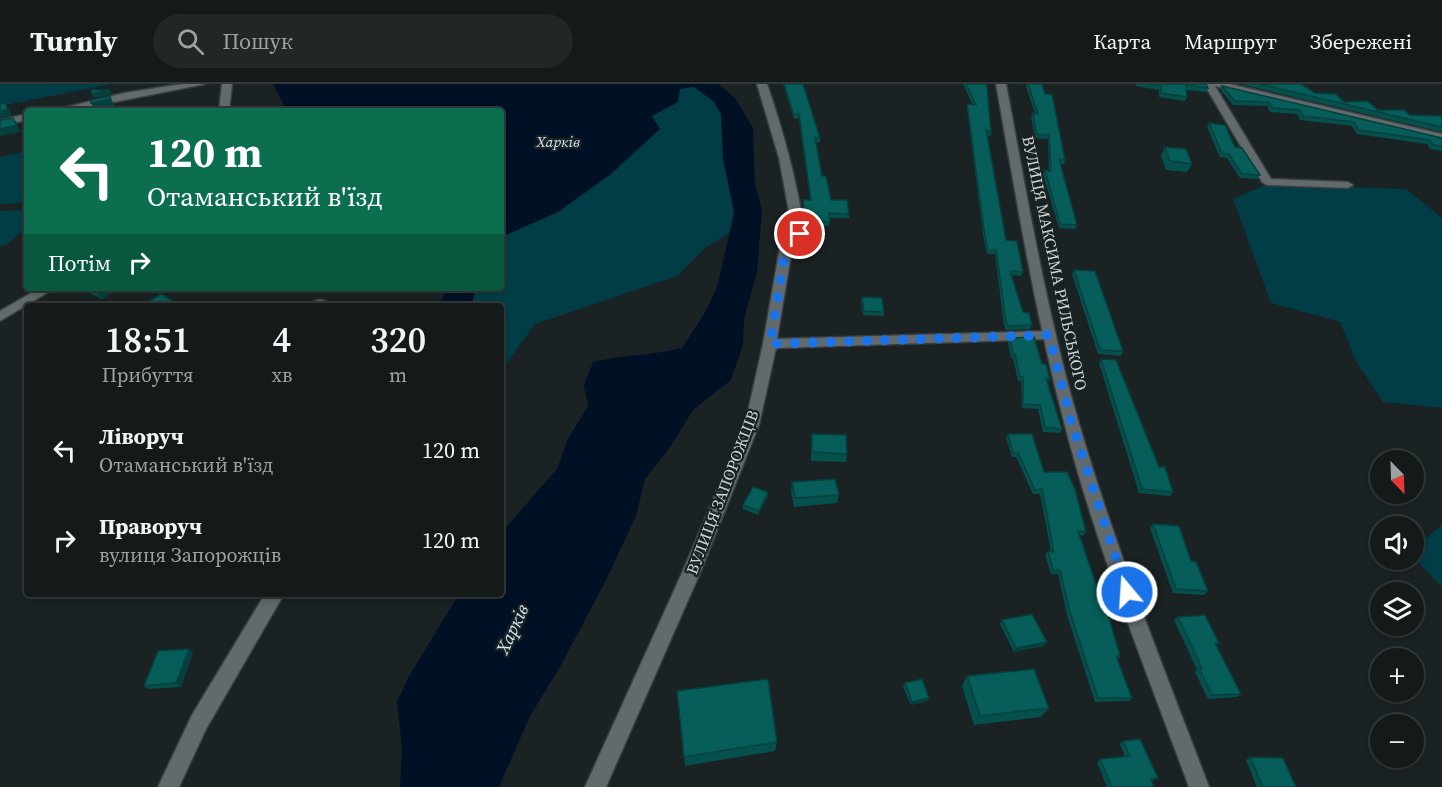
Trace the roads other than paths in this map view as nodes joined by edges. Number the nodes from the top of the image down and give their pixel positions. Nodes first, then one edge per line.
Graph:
1 (200, 84) edge
2 (226, 84) edge
3 (762, 84) edge
4 (1000, 84) edge
5 (1209, 84) edge
6 (1218, 84) edge
7 (225, 107) edge
8 (70, 108) edge
9 (24, 118) edge
10 (0, 123) edge
11 (1442, 137) edge
12 (1348, 185) dead end
13 (44, 291) edge
14 (0, 317) edge
15 (1049, 335) junction
16 (770, 344) junction
17 (273, 597) edge
18 (168, 787) edge
19 (595, 787) edge
20 (1199, 787) edge

1 - 8 street
2 - 7 street
3 - 16 street, ВУЛИЦЯ ЗАПОРОЖЦІВ
4 - 15 street, ВУЛИЦЯ МАКСИМА РИЛЬСЬКОГО
5 - 12 street
6 - 11 street
9 - 10 street
13 - 14 street
15 - 16 street
15 - 20 street, ВУЛИЦЯ МАКСИМА РИЛЬСЬКОГО
16 - 19 street, ВУЛИЦЯ ЗАПОРОЖЦІВ
17 - 18 street

